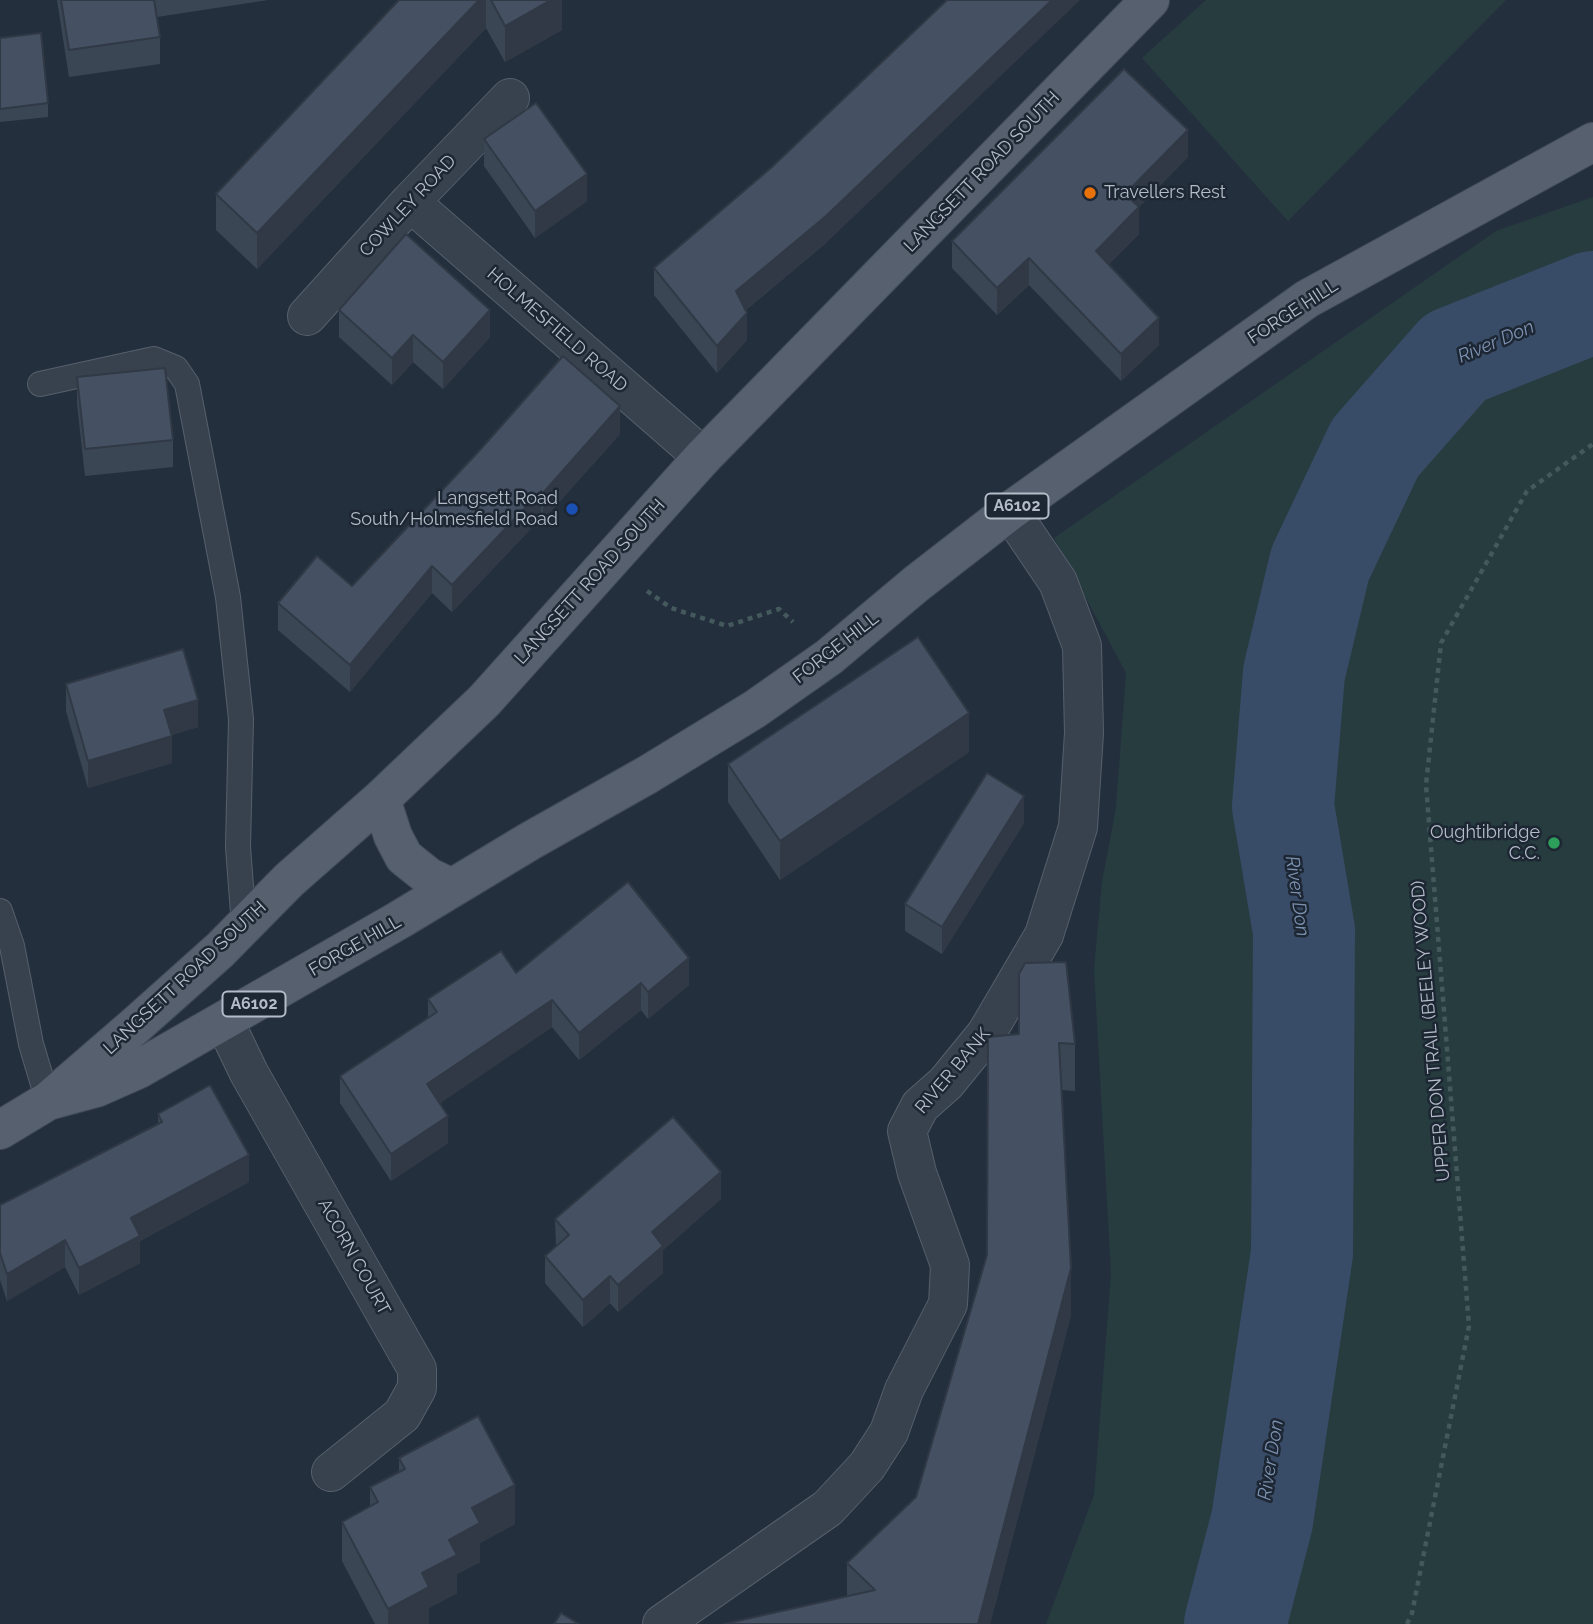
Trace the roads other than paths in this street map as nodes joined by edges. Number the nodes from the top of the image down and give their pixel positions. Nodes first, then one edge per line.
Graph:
1 (1150, 0) edge
2 (510, 97) dead end
3 (1593, 142) edge
4 (410, 202) junction
5 (307, 316) dead end
6 (40, 384) dead end
7 (703, 457) junction
8 (1010, 511) junction
9 (381, 800) junction
10 (452, 888) junction
11 (0, 911) edge
12 (244, 926) junction
13 (224, 1021) junction
14 (48, 1101) junction
15 (0, 1130) edge
16 (331, 1472) dead end
17 (662, 1624) edge

1 - 7 main road, LANGSETT ROAD SOUTH / A6102
2 - 4 street, COWLEY ROAD
3 - 8 main road, FORGE HILL / A6102
4 - 5 street, COWLEY ROAD
4 - 7 street, HOLMESFIELD ROAD
6 - 12 lane
7 - 9 main road, LANGSETT ROAD SOUTH / A6102
8 - 10 main road, FORGE HILL / A6102
8 - 17 street, RIVER BANK
9 - 10 main road
9 - 12 main road, LANGSETT ROAD SOUTH / A6102
10 - 13 main road, FORGE HILL / A6102
11 - 14 lane
12 - 14 main road, LANGSETT ROAD SOUTH / A6102
13 - 14 main road, FORGE HILL / A6102
13 - 16 street, ACORN COURT
14 - 15 main road, LANGSETT ROAD SOUTH / A6102

